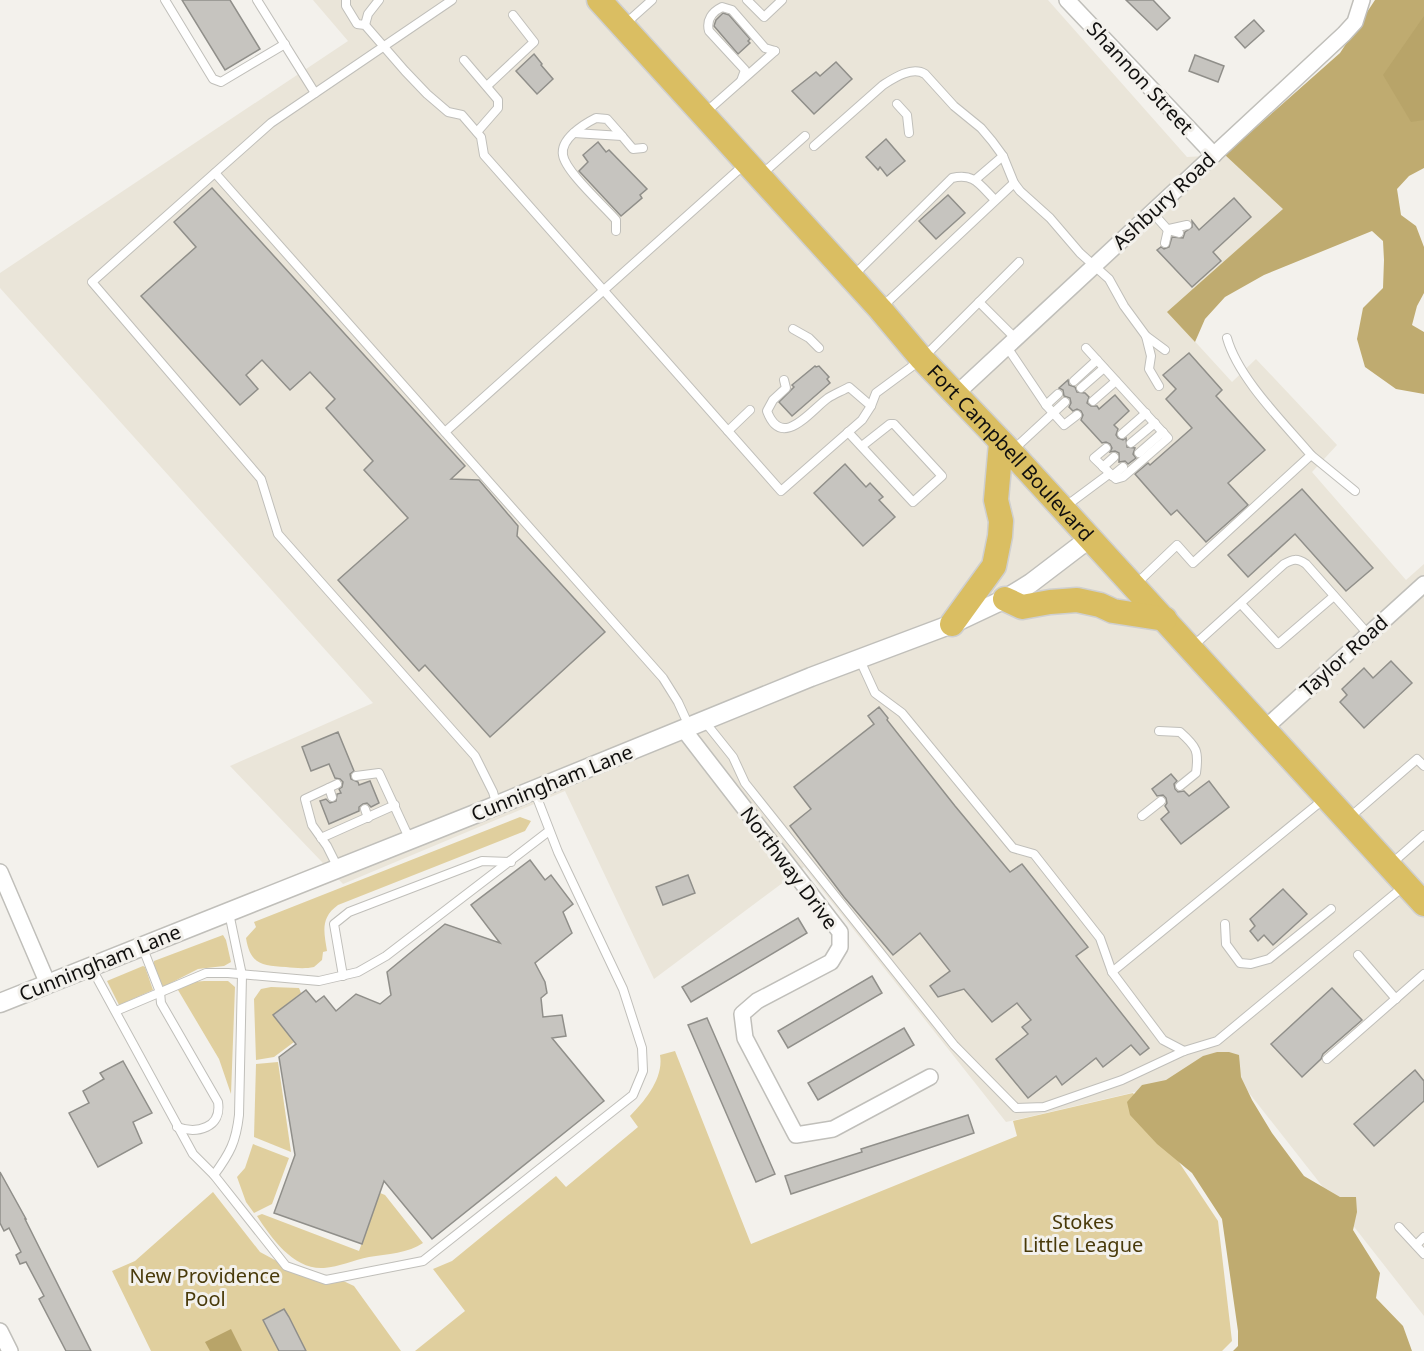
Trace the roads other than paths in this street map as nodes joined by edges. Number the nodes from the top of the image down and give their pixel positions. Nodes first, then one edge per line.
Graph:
1 (165, 0) edge
2 (257, 0) edge
3 (346, 0) edge
4 (379, 0) edge
5 (452, 0) edge
6 (599, 0) edge
7 (652, 0) edge
8 (747, 0) edge
9 (782, 0) edge
10 (1067, 0) edge
11 (1362, 0) edge
12 (513, 15) dead end
13 (365, 25) junction
14 (623, 26) junction
15 (285, 44) junction
16 (383, 47) junction
17 (464, 60) dead end
18 (741, 81) junction
19 (487, 86) junction
20 (315, 93) junction
21 (897, 104) dead end
22 (703, 115) junction
23 (477, 132) junction
24 (574, 133) junction
25 (909, 133) dead end
26 (622, 136) junction
27 (805, 136) dead end
28 (814, 146) dead end
29 (643, 148) dead end
30 (1002, 156) junction
31 (1214, 156) junction
32 (753, 170) junction
33 (214, 173) junction
34 (975, 180) junction
35 (1014, 183) junction
36 (994, 199) junction
37 (1152, 212) junction
38 (1187, 225) dead end
39 (1168, 230) junction
40 (616, 231) dead end
41 (1179, 233) dead end
42 (1165, 243) dead end
43 (1019, 262) dead end
44 (1095, 266) junction
45 (851, 277) junction
46 (604, 290) junction
47 (979, 302) junction
48 (879, 309) junction
49 (793, 329) dead end
50 (1146, 336) junction
51 (1227, 338) dead end
52 (1011, 343) junction
53 (819, 348) dead end
54 (1086, 348) dead end
55 (1165, 350) dead end
56 (922, 359) junction
57 (1097, 360) junction
58 (1104, 368) junction
59 (784, 380) dead end
60 (1074, 381) dead end
61 (1116, 381) junction
62 (1159, 386) dead end
63 (1081, 388) dead end
64 (1058, 394) dead end
65 (955, 395) junction
66 (1092, 401) dead end
67 (1065, 402) dead end
68 (1046, 405) junction
69 (871, 406) junction
70 (750, 410) dead end
71 (1052, 413) junction
72 (1146, 413) junction
73 (1077, 415) dead end
74 (1155, 423) junction
75 (728, 431) junction
76 (445, 432) junction
77 (848, 432) junction
78 (1163, 432) junction
79 (1122, 434) dead end
80 (1131, 443) dead end
81 (862, 446) junction
82 (1006, 447) junction
83 (1106, 448) dead end
84 (1139, 453) dead end
85 (1311, 455) junction
86 (1114, 457) dead end
87 (1123, 466) dead end
88 (1108, 472) junction
89 (1354, 491) dead end
90 (1063, 509) junction
91 (1090, 538) junction
92 (1424, 584) edge
93 (1133, 586) junction
94 (1334, 596) junction
95 (1005, 599) junction
96 (1240, 604) junction
97 (1165, 619) junction
98 (952, 624) junction
99 (1368, 634) junction
100 (1191, 648) junction
101 (860, 658) junction
102 (693, 726) junction
103 (1264, 729) junction
104 (1159, 731) dead end
105 (1424, 766) edge
106 (356, 776) dead end
107 (337, 783) dead end
108 (1180, 786) dead end
109 (328, 788) junction
110 (534, 790) junction
111 (332, 796) dead end
112 (1327, 796) junction
113 (1161, 801) dead end
114 (395, 805) junction
115 (497, 806) junction
116 (365, 809) dead end
117 (1142, 816) dead end
118 (368, 818) junction
119 (341, 819) dead end
120 (1347, 819) junction
121 (345, 828) junction
122 (549, 831) junction
123 (1424, 835) edge
124 (321, 838) junction
125 (410, 840) junction
126 (511, 862) junction
127 (1389, 866) junction
128 (338, 868) junction
129 (0, 872) edge
130 (1418, 896) edge
131 (1331, 909) dead end
132 (228, 912) junction
133 (1225, 924) dead end
134 (142, 946) junction
135 (1358, 955) dead end
136 (91, 967) junction
137 (1112, 972) junction
138 (1424, 974) edge
139 (242, 975) junction
140 (343, 976) junction
141 (48, 984) junction
142 (160, 992) junction
143 (1396, 999) junction
144 (0, 1003) edge
145 (116, 1011) junction
146 (1184, 1051) junction
147 (1328, 1059) dead end
148 (930, 1077) dead end
149 (177, 1127) junction
150 (214, 1174) junction
151 (1399, 1227) dead end
152 (1424, 1237) edge
153 (1416, 1245) junction
154 (1424, 1254) edge
155 (0, 1331) edge
156 (10, 1351) edge

1 - 15 lane
2 - 15 lane
3 - 13 lane
4 - 13 lane
5 - 16 lane
6 - 14 highway, Fort Campbell Boulevard
7 - 14 lane
8 - 9 lane
10 - 31 street, Shannon Street
11 - 31 street, Ashbury Road
12 - 19 lane
13 - 16 lane
14 - 22 highway, Fort Campbell Boulevard
15 - 20 lane
16 - 20 lane
16 - 23 lane
17 - 19 lane
18 - 18 lane
18 - 22 lane
19 - 23 lane
20 - 33 lane
21 - 25 lane
22 - 32 highway, Fort Campbell Boulevard
23 - 46 lane
24 - 26 lane
24 - 26 lane
24 - 40 lane
26 - 29 lane
27 - 32 lane
28 - 30 lane
30 - 34 lane
30 - 35 lane
31 - 37 street, Ashbury Road
32 - 45 highway, Fort Campbell Boulevard
32 - 46 lane
33 - 76 lane
33 - 115 lane
34 - 36 lane
34 - 45 lane
35 - 36 lane
35 - 44 lane
36 - 48 lane
37 - 39 lane
37 - 44 street, Ashbury Road
38 - 39 lane
39 - 41 lane
39 - 42 lane
43 - 47 lane
44 - 50 lane
44 - 52 street, Ashbury Road
45 - 48 highway, Fort Campbell Boulevard
46 - 75 lane
46 - 76 lane
47 - 52 lane
47 - 56 lane
48 - 56 highway, Fort Campbell Boulevard
49 - 53 lane
50 - 55 lane
50 - 62 lane
51 - 85 lane
52 - 65 street, Ashbury Road
52 - 68 lane
54 - 57 lane
56 - 65 highway, Fort Campbell Boulevard
56 - 69 lane
57 - 58 lane
57 - 60 lane
58 - 61 lane
58 - 63 lane
59 - 69 lane
61 - 66 lane
61 - 72 lane
64 - 68 lane
65 - 82 highway, Fort Campbell Boulevard
67 - 71 lane
68 - 71 lane
69 - 77 lane
70 - 75 lane
71 - 73 lane
71 - 82 lane
72 - 74 lane
72 - 79 lane
74 - 78 lane
74 - 80 lane
75 - 77 lane
76 - 102 lane
77 - 81 lane
78 - 84 lane
78 - 88 lane
81 - 81 lane
82 - 90 highway, Fort Campbell Boulevard
82 - 98 highway
83 - 88 lane
85 - 89 lane
85 - 93 lane
86 - 88 lane
87 - 88 lane
88 - 90 lane
90 - 91 highway, Fort Campbell Boulevard
91 - 93 highway, Fort Campbell Boulevard
91 - 95 street, Cunningham Lane
92 - 99 street, Taylor Road
93 - 97 highway, Fort Campbell Boulevard
94 - 96 lane
94 - 96 lane
94 - 99 lane
95 - 97 highway
95 - 98 street, Cunningham Lane
96 - 100 lane
97 - 100 highway, Fort Campbell Boulevard
98 - 101 street, Cunningham Lane
99 - 103 street, Taylor Road
100 - 103 highway, Fort Campbell Boulevard
101 - 102 street, Cunningham Lane
101 - 137 lane
102 - 110 street, Cunningham Lane
102 - 146 lane
102 - 148 street, Northway Drive
103 - 112 highway, Fort Campbell Boulevard
104 - 108 lane
105 - 120 lane
106 - 114 lane
107 - 109 lane
109 - 111 lane
109 - 124 lane
110 - 115 street, Cunningham Lane
110 - 122 lane
112 - 120 highway, Fort Campbell Boulevard
112 - 137 lane
113 - 117 lane
114 - 118 lane
114 - 125 lane
115 - 125 street, Cunningham Lane
116 - 118 lane
118 - 121 lane
119 - 121 lane
120 - 127 highway, Fort Campbell Boulevard
121 - 124 lane
122 - 126 lane
122 - 150 lane
123 - 127 lane
124 - 128 lane
125 - 128 street, Cunningham Lane
126 - 140 lane
126 - 140 lane
127 - 130 highway, Fort Campbell Boulevard
128 - 132 street, Cunningham Lane
129 - 141 street
130 - 146 lane
131 - 133 lane
132 - 134 street, Cunningham Lane
132 - 139 lane
134 - 136 street, Cunningham Lane
134 - 142 lane
135 - 143 lane
136 - 141 street, Cunningham Lane
136 - 145 lane
137 - 146 lane
138 - 143 lane
139 - 140 lane
139 - 142 lane
139 - 150 lane
141 - 144 street, Cunningham Lane
142 - 145 lane
142 - 149 lane
143 - 147 lane
145 - 149 lane
149 - 150 lane
151 - 153 lane
152 - 153 lane
153 - 154 lane
155 - 156 street

